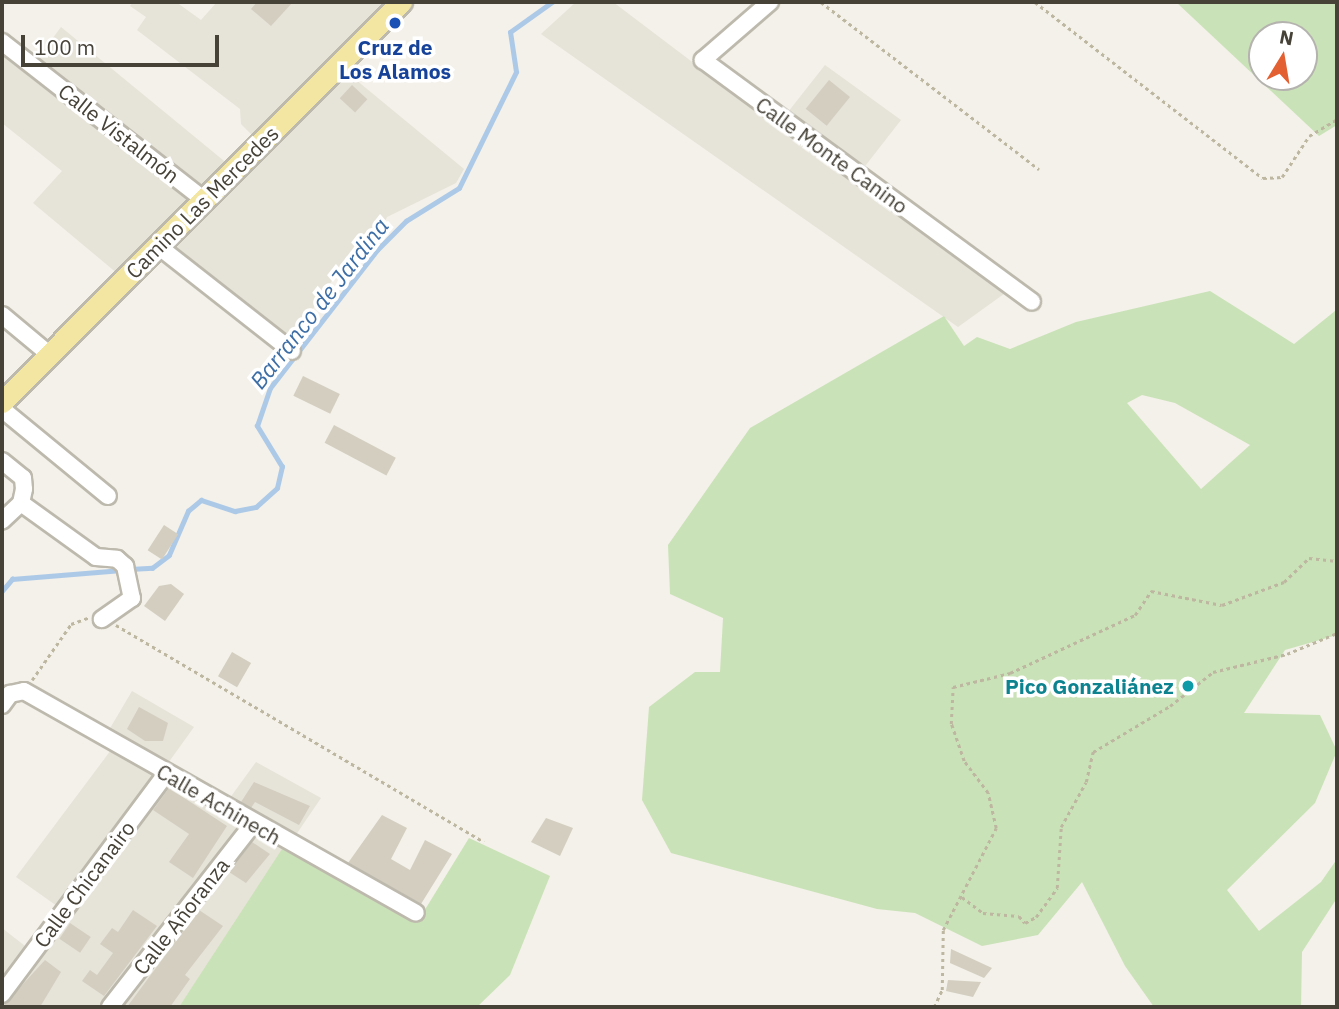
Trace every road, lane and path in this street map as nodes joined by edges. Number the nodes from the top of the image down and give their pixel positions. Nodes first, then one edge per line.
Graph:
1 (401, 2) edge
2 (770, 2) edge
3 (821, 2) edge
4 (1035, 2) edge
5 (2, 42) edge
6 (1337, 119) edge
7 (1039, 169) dead end
8 (203, 199) junction
9 (159, 246) junction
10 (1032, 302) dead end
11 (2, 315) edge
12 (292, 351) dead end
13 (50, 355) junction
14 (2, 402) edge
15 (2, 409) edge
16 (2, 461) edge
17 (108, 496) dead end
18 (21, 503) junction
19 (2, 521) edge
20 (1337, 561) edge
21 (102, 619) junction
22 (1337, 633) edge
23 (24, 691) junction
24 (2, 705) edge
25 (166, 774) junction
26 (253, 824) junction
27 (484, 842) dead end
28 (961, 895) junction
29 (416, 913) dead end
30 (2, 994) edge
31 (110, 1007) edge
32 (934, 1007) edge

1 - 8 main road, Camino Las Mercedes
2 - 10 street, Calle Monte Canino
3 - 7 path
4 - 6 path
5 - 8 street, Calle Vistalmón
8 - 9 main road, Camino Las Mercedes
9 - 12 street
9 - 13 main road, Camino Las Mercedes
11 - 13 street
13 - 14 main road, Camino Las Mercedes
15 - 17 street
16 - 18 street
18 - 19 street
18 - 21 street
20 - 28 path
21 - 23 path
21 - 27 path
22 - 28 path
23 - 24 street
23 - 25 street, Calle Achinech
25 - 26 street, Calle Achinech
25 - 30 street, Calle Chicanairo
26 - 29 street, Calle Achinech
26 - 31 street, Calle Añoranza
28 - 32 path

